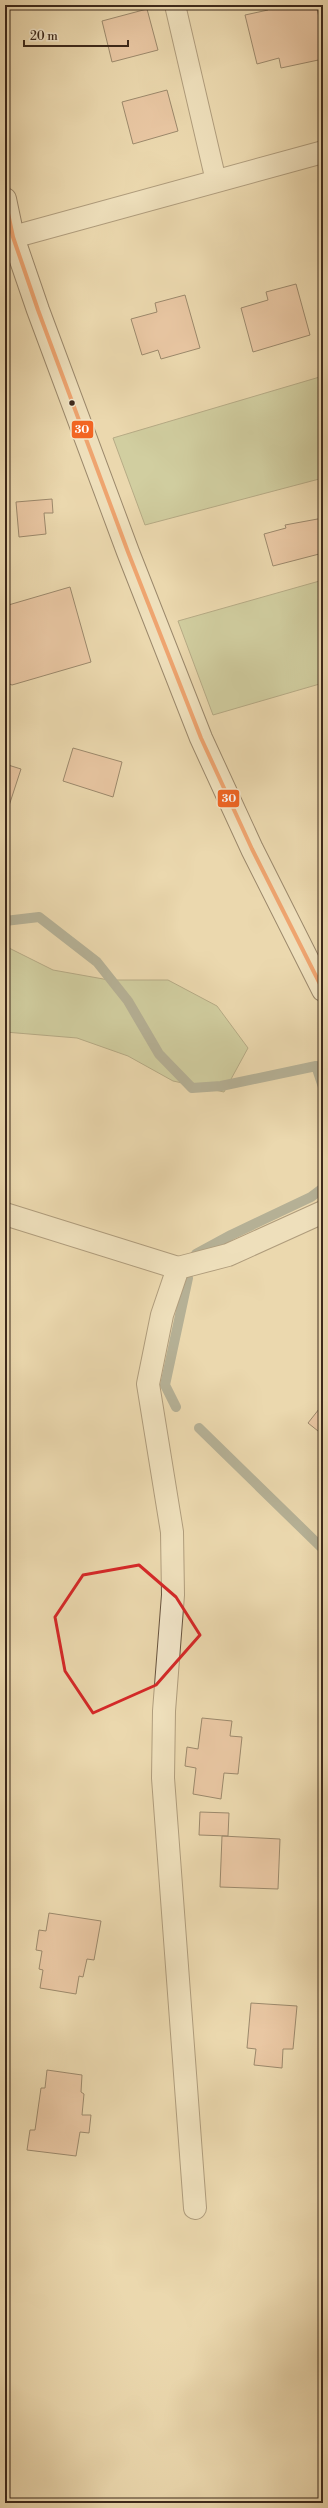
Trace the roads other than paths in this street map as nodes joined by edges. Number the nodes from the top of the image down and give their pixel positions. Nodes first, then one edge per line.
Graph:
1 (175, 5) edge
2 (323, 152) edge
3 (216, 180) junction
4 (5, 199) edge
5 (13, 237) junction
6 (323, 990) edge
7 (323, 1212) edge
8 (5, 1214) edge
9 (178, 1268) junction
10 (195, 2208) dead end

1 - 3 lane
2 - 3 street
3 - 5 street
4 - 5 street
5 - 6 street
7 - 9 street
8 - 9 street
9 - 10 street

